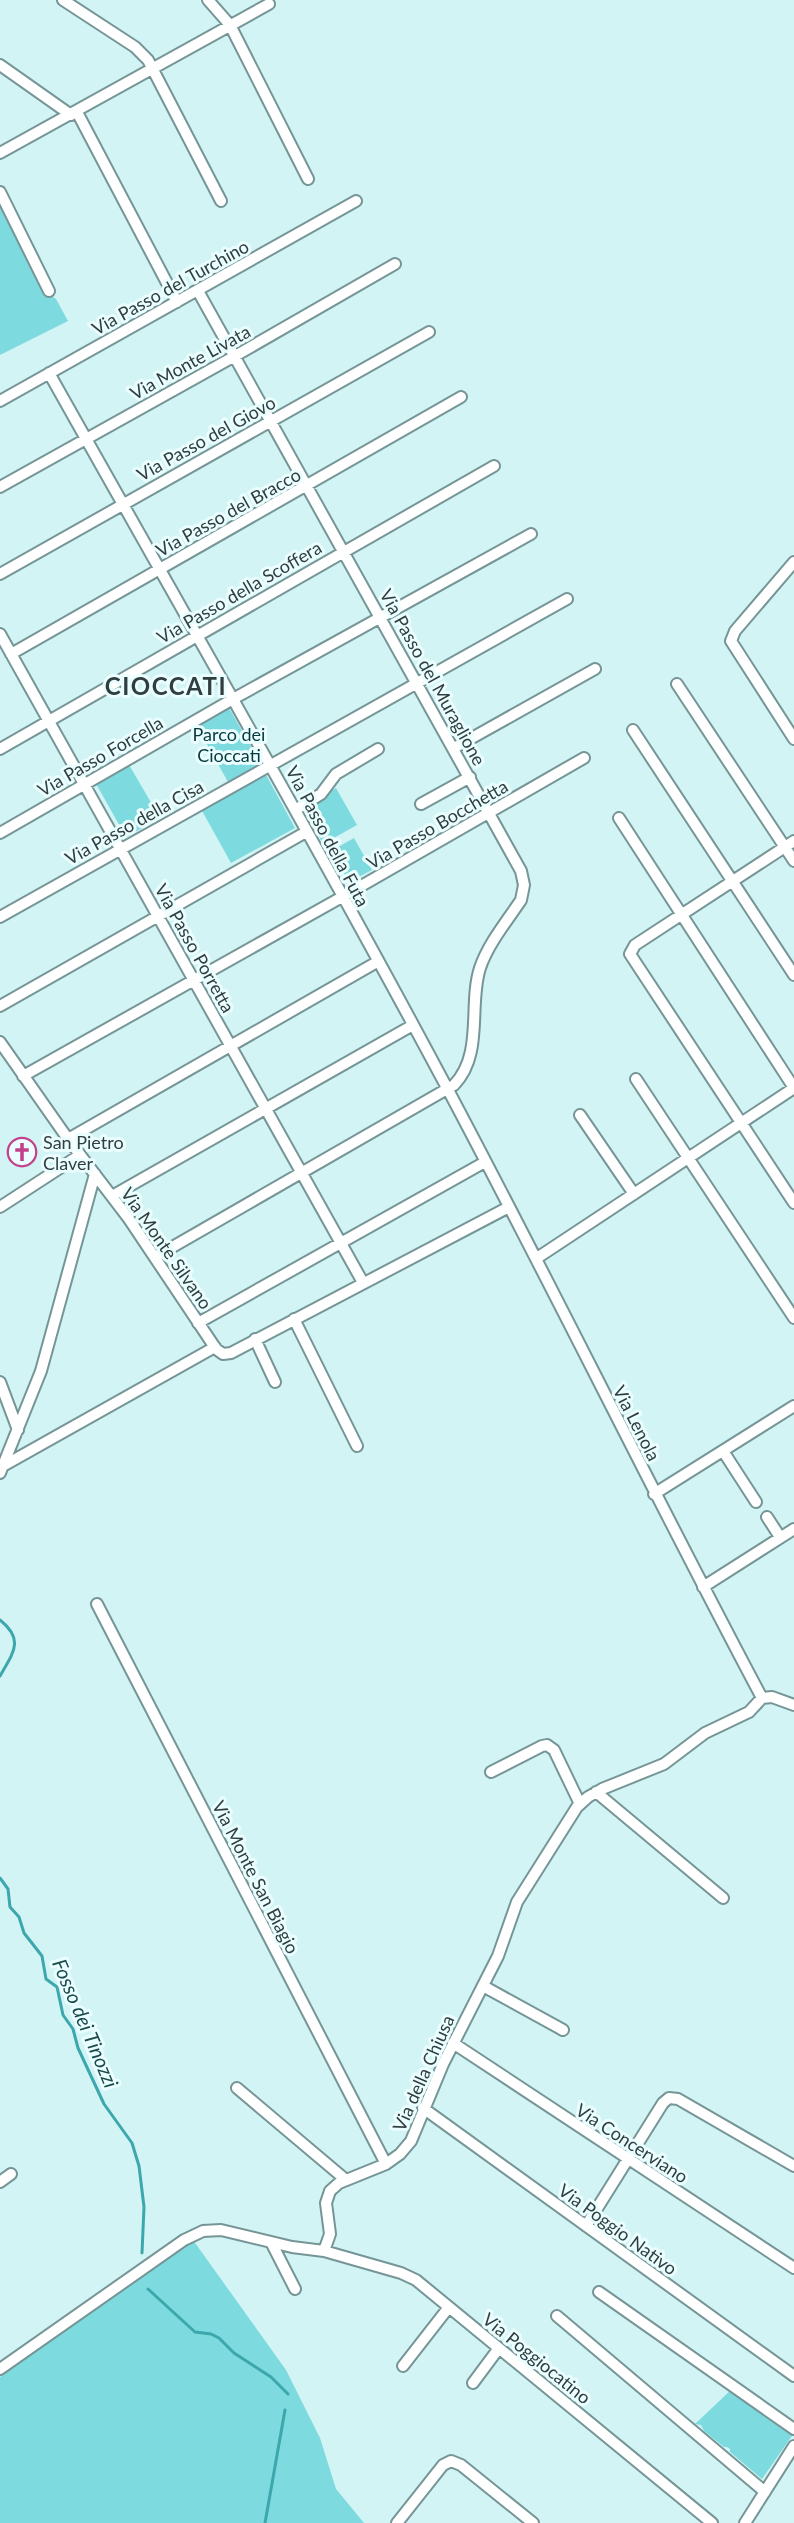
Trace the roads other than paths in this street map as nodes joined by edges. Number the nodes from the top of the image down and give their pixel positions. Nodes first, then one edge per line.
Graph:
1 (63, 0) edge
2 (208, 0) edge
3 (269, 4) dead end
4 (230, 25) junction
5 (0, 65) edge
6 (154, 69) junction
7 (74, 113) junction
8 (0, 153) edge
9 (308, 179) dead end
10 (0, 192) edge
11 (222, 201) dead end
12 (356, 201) dead end
13 (395, 264) dead end
14 (49, 291) dead end
15 (198, 291) junction
16 (177, 302) junction
17 (429, 332) dead end
18 (235, 356) junction
19 (49, 373) junction
20 (461, 398) dead end
21 (0, 402) edge
22 (272, 421) junction
23 (86, 439) junction
24 (494, 466) dead end
25 (308, 486) junction
26 (0, 487) edge
27 (122, 504) junction
28 (531, 534) dead end
29 (344, 551) junction
30 (794, 562) edge
31 (159, 569) junction
32 (0, 574) edge
33 (567, 599) dead end
34 (381, 618) junction
35 (0, 634) edge
36 (196, 635) junction
37 (11, 654) junction
38 (595, 669) dead end
39 (418, 684) junction
40 (677, 684) dead end
41 (233, 699) junction
42 (48, 720) junction
43 (633, 730) dead end
44 (794, 739) edge
45 (454, 748) junction
46 (0, 749) edge
47 (378, 749) dead end
48 (584, 758) dead end
49 (270, 765) junction
50 (470, 777) junction
51 (84, 784) junction
52 (421, 804) dead end
53 (295, 810) junction
54 (489, 813) junction
55 (619, 818) dead end
56 (306, 832) junction
57 (0, 833) edge
58 (789, 844) edge
59 (121, 849) junction
60 (794, 861) edge
61 (732, 881) junction
62 (342, 897) junction
63 (681, 915) junction
64 (159, 916) junction
65 (0, 917) edge
66 (377, 962) junction
67 (794, 975) edge
68 (193, 979) junction
69 (0, 1006) edge
70 (413, 1025) junction
71 (0, 1042) edge
72 (231, 1047) junction
73 (22, 1076) junction
74 (636, 1079) dead end
75 (794, 1088) edge
76 (448, 1089) junction
77 (266, 1109) junction
78 (580, 1114) dead end
79 (741, 1124) junction
80 (68, 1139) junction
81 (80, 1155) junction
82 (688, 1158) junction
83 (485, 1161) junction
84 (302, 1173) junction
85 (94, 1174) junction
86 (634, 1194) junction
87 (112, 1197) junction
88 (794, 1203) edge
89 (0, 1207) edge
90 (509, 1207) junction
91 (340, 1242) junction
92 (155, 1257) junction
93 (537, 1258) junction
94 (361, 1279) dead end
95 (294, 1318) junction
96 (794, 1318) edge
97 (198, 1323) junction
98 (255, 1339) junction
99 (219, 1351) junction
100 (0, 1382) edge
101 (275, 1382) dead end
102 (794, 1406) edge
103 (18, 1430) junction
104 (357, 1446) dead end
105 (723, 1451) junction
106 (1, 1469) edge
107 (654, 1494) junction
108 (756, 1502) dead end
109 (767, 1517) dead end
110 (794, 1529) edge
111 (780, 1538) junction
112 (703, 1587) junction
113 (97, 1604) dead end
114 (762, 1698) junction
115 (794, 1705) edge
116 (491, 1772) dead end
117 (596, 1792) junction
118 (579, 1804) junction
119 (723, 1898) dead end
120 (483, 1986) junction
121 (563, 2030) dead end
122 (453, 2043) junction
123 (237, 2088) dead end
124 (423, 2108) junction
125 (628, 2160) junction
126 (386, 2164) junction
127 (794, 2166) edge
128 (11, 2174) dead end
129 (346, 2181) junction
130 (0, 2182) edge
131 (586, 2226) junction
132 (271, 2242) junction
133 (324, 2251) junction
134 (794, 2268) edge
135 (295, 2289) dead end
136 (600, 2292) dead end
137 (449, 2307) junction
138 (557, 2316) dead end
139 (499, 2348) junction
140 (403, 2366) dead end
141 (0, 2369) edge
142 (794, 2376) edge
143 (473, 2383) dead end
144 (794, 2429) edge
145 (794, 2446) edge
146 (765, 2492) junction
147 (749, 2521) edge
148 (397, 2523) edge
149 (533, 2523) edge
150 (712, 2523) edge

1 - 6 street
2 - 4 street
3 - 4 street
4 - 6 street
4 - 9 street
5 - 7 street
6 - 7 street
6 - 11 street
7 - 8 street
7 - 16 street
10 - 14 street
12 - 15 street, Via Passo del Turchino
13 - 18 street, Via Monte Livata
15 - 16 street, Via Passo del Turchino
15 - 18 street, Via Passo del Muraglione
16 - 19 street, Via Passo del Turchino
17 - 22 street, Via Passo del Giovo
18 - 22 street, Via Passo del Muraglione
18 - 23 street, Via Monte Livata
19 - 21 street, Via Passo del Turchino
19 - 23 street, Via Passo della Futa
20 - 25 street, Via Passo del Bracco
22 - 25 street, Via Passo del Muraglione
22 - 27 street, Via Passo del Giovo
23 - 26 street, Via Monte Livata
23 - 27 street, Via Passo della Futa
24 - 29 street, Via Passo della Scoffera
25 - 29 street, Via Passo del Muraglione
25 - 31 street, Via Passo del Bracco
27 - 31 street, Via Passo della Futa
27 - 32 street, Via Passo del Giovo
28 - 34 street, Via Passo Forcella
29 - 34 street, Via Passo del Muraglione
29 - 36 street, Via Passo della Scoffera
30 - 44 street
31 - 36 street, Via Passo della Futa
31 - 37 street, Via Passo del Bracco
33 - 39 street, Via Passo della Cisa
34 - 39 street, Via Passo del Muraglione
34 - 41 street, Via Passo Forcella
35 - 37 street, Via Passo Porretta
36 - 41 street, Via Passo della Futa
36 - 42 street, Via Passo della Scoffera
37 - 42 street, Via Passo Porretta
38 - 45 street
39 - 45 street, Via Passo del Muraglione
39 - 49 street, Via Passo della Cisa
40 - 58 street
41 - 49 street, Via Passo della Futa
41 - 51 street, Via Passo Forcella
42 - 46 street, Via Passo della Scoffera
42 - 51 street, Via Passo Porretta
43 - 61 street
45 - 50 street, Via Passo del Muraglione
47 - 53 street
48 - 54 street, Via Passo Bocchetta
49 - 53 street, Via Passo della Futa
49 - 59 street, Via Passo della Cisa
50 - 52 street
50 - 54 street, Via Passo del Muraglione
51 - 57 street, Via Passo Forcella
51 - 59 street, Via Passo Porretta
53 - 56 street, Via Passo della Futa
54 - 62 street, Via Passo Bocchetta
54 - 76 street, Via Passo del Muraglione
55 - 63 street
56 - 62 street, Via Passo della Futa
56 - 64 street
58 - 60 street
58 - 61 street
59 - 64 street, Via Passo Porretta
59 - 65 street, Via Passo della Cisa
61 - 63 street
61 - 67 street
62 - 66 street, Via Passo della Futa
62 - 68 street, Via Passo Bocchetta
63 - 75 street
63 - 79 street
64 - 68 street, Via Passo Porretta
64 - 69 street
66 - 70 street, Via Passo della Futa
66 - 72 street
68 - 72 street, Via Passo Porretta
68 - 73 street, Via Passo Bocchetta
70 - 76 street, Via Passo della Futa
70 - 77 street
71 - 73 street, Via Monte Silvano
72 - 77 street, Via Passo Porretta
72 - 80 street
73 - 80 street, Via Monte Silvano
74 - 82 street
75 - 79 street
76 - 83 street, Via Passo della Futa
76 - 84 street
77 - 84 street, Via Passo Porretta
77 - 87 street
78 - 86 street
79 - 82 street
79 - 88 street
80 - 81 street, Via Monte Silvano
81 - 85 street, Via Monte Silvano
81 - 89 street
82 - 86 street
82 - 96 street
83 - 90 street, Via Lenola
83 - 91 street
84 - 91 street, Via Passo Porretta
84 - 92 street
85 - 87 street, Via Monte Silvano
85 - 103 street
86 - 93 street
87 - 92 street, Via Monte Silvano
90 - 93 street, Via Lenola
90 - 95 street
91 - 94 street, Via Passo Porretta
91 - 97 street
92 - 97 street, Via Monte Silvano
93 - 107 street, Via Lenola
95 - 98 street
95 - 104 street
97 - 99 street, Via Monte Silvano
98 - 99 street
98 - 101 street
99 - 106 street
100 - 103 street
102 - 105 street
103 - 106 street
105 - 107 street
105 - 108 street
107 - 112 street, Via Lenola
109 - 111 street
110 - 111 street
111 - 112 street
112 - 114 street, Via Lenola
113 - 126 street, Via Monte San Biagio
114 - 115 street
114 - 117 street, Via della Chiusa
116 - 118 street
117 - 118 street, Via della Chiusa
117 - 119 street
118 - 120 street, Via della Chiusa
120 - 121 street
120 - 122 street, Via della Chiusa
122 - 124 street, Via della Chiusa
122 - 125 street, Via Concerviano
123 - 129 street
124 - 126 street, Via della Chiusa
124 - 131 street, Via Poggio Nativo
125 - 127 street
125 - 131 street
125 - 134 street, Via Concerviano
126 - 129 street, Via della Chiusa
128 - 130 street
129 - 133 street, Via della Chiusa
131 - 142 street, Via Poggio Nativo
132 - 133 street
132 - 135 street
132 - 141 street
133 - 137 street, Via Poggiocatino
136 - 144 street
137 - 139 street, Via Poggiocatino
137 - 140 street
138 - 146 street
139 - 143 street
139 - 150 street, Via Poggiocatino
145 - 146 street
146 - 147 street
148 - 149 street

